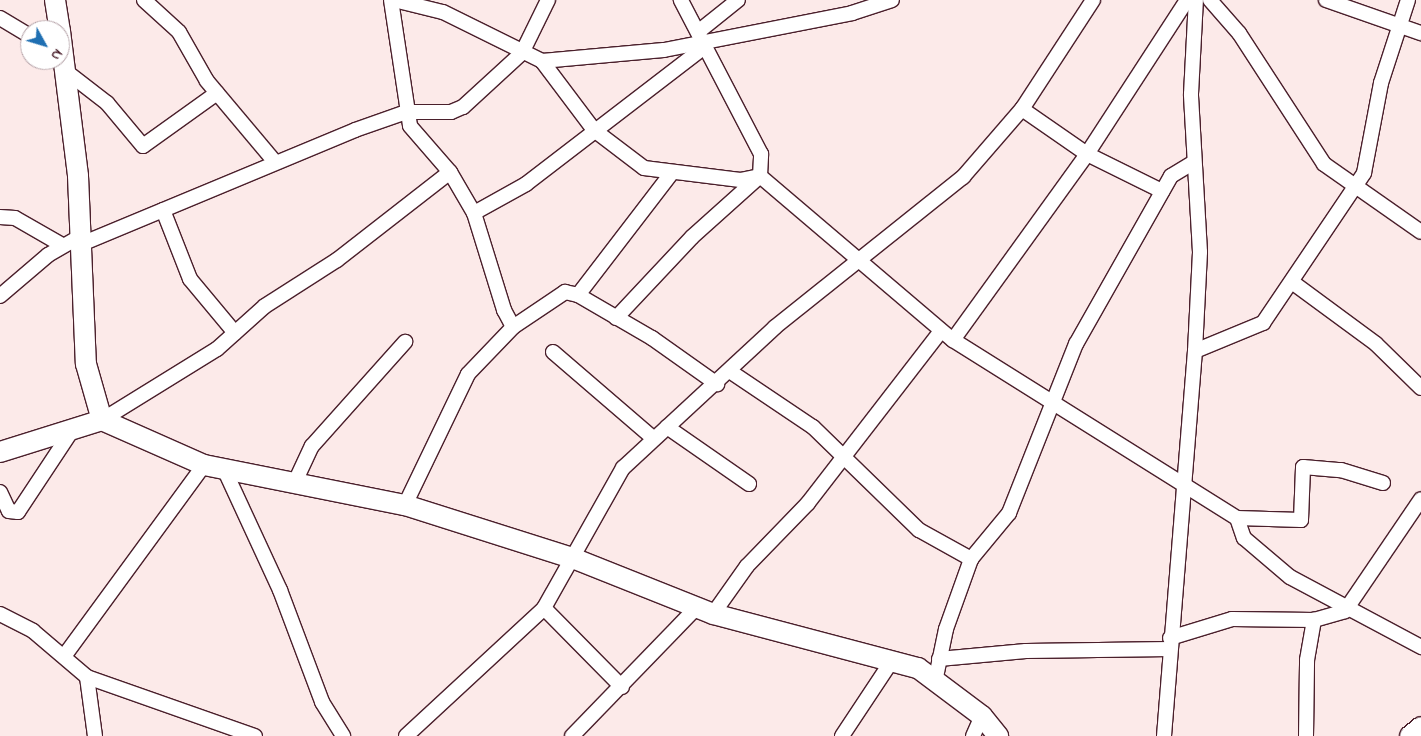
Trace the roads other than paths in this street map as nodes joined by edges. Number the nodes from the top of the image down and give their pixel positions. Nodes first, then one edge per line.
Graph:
1 (55, 0) edge
2 (144, 0) edge
3 (393, 0) edge
4 (548, 0) edge
5 (681, 0) edge
6 (738, 0) edge
7 (892, 0) edge
8 (1093, 0) edge
9 (1187, 0) edge
10 (1196, 0) edge
11 (1210, 0) edge
12 (1326, 0) edge
13 (1408, 0) edge
14 (868, 4) edge
15 (0, 18) edge
16 (58, 20) edge
17 (1398, 25) junction
18 (20, 30) edge
19 (1421, 33) edge
20 (702, 40) junction
21 (522, 53) junction
22 (542, 61) junction
23 (70, 68) edge
24 (63, 70) edge
25 (218, 93) junction
26 (1022, 109) junction
27 (406, 112) junction
28 (594, 130) junction
29 (1087, 154) junction
30 (275, 162) junction
31 (1194, 162) junction
32 (450, 172) junction
33 (671, 174) junction
34 (760, 176) junction
35 (1352, 185) junction
36 (1162, 191) junction
37 (163, 210) junction
38 (474, 213) junction
39 (0, 217) edge
40 (1420, 231) edge
41 (73, 242) junction
42 (860, 261) junction
43 (1292, 282) junction
44 (578, 295) junction
45 (0, 296) edge
46 (616, 318) junction
47 (513, 327) junction
48 (941, 331) junction
49 (235, 333) junction
50 (953, 340) junction
51 (405, 342) dead end
52 (1195, 351) junction
53 (553, 352) dead end
54 (731, 372) junction
55 (716, 384) junction
56 (1421, 388) edge
57 (1053, 406) junction
58 (102, 420) junction
59 (667, 427) junction
60 (71, 432) junction
61 (654, 439) junction
62 (0, 452) edge
63 (844, 455) junction
64 (204, 466) junction
65 (225, 471) junction
66 (295, 482) junction
67 (1383, 483) dead end
68 (749, 484) dead end
69 (1182, 487) junction
70 (0, 492) edge
71 (1421, 499) edge
72 (405, 505) junction
73 (1238, 518) junction
74 (575, 559) junction
75 (971, 559) junction
76 (1350, 606) junction
77 (544, 608) junction
78 (704, 611) junction
79 (0, 614) edge
80 (1314, 620) junction
81 (1170, 644) junction
82 (1421, 647) edge
83 (66, 655) junction
84 (891, 662) junction
85 (937, 668) junction
86 (87, 677) junction
87 (622, 688) junction
88 (982, 716) junction
89 (1421, 727) edge
90 (94, 736) edge
91 (254, 736) edge
92 (343, 736) edge
93 (406, 736) edge
94 (572, 736) edge
95 (842, 736) edge
96 (973, 736) edge
97 (998, 736) edge
98 (1164, 736) edge
99 (1306, 736) edge
100 (1410, 736) edge

1 - 16 street
2 - 25 street
3 - 21 street
3 - 27 street
4 - 21 street
5 - 20 street
6 - 20 street
7 - 14 street
8 - 26 street
9 - 29 street
10 - 31 street
11 - 35 street
12 - 17 street
13 - 17 street
14 - 20 street
15 - 18 street
17 - 19 street
17 - 35 street
20 - 22 street
20 - 28 street
20 - 34 street
21 - 22 street
21 - 27 street
22 - 28 street
23 - 25 street
24 - 41 street
25 - 30 street
26 - 29 street
26 - 42 street
27 - 30 street
27 - 32 street
28 - 33 street
28 - 38 street
29 - 36 street
29 - 50 street
30 - 37 street
31 - 36 street
31 - 52 street
32 - 38 street
32 - 49 street
33 - 34 street
33 - 44 street
34 - 42 street
34 - 46 street
35 - 40 street
35 - 43 street
36 - 57 street
37 - 41 street
37 - 49 street
38 - 47 street
39 - 41 street
41 - 45 street
41 - 58 street
42 - 48 street
42 - 54 street
43 - 52 street
43 - 56 street
44 - 46 street
44 - 47 street
46 - 55 street
47 - 72 street
48 - 50 street
48 - 63 street
49 - 58 street
50 - 57 street
51 - 66 street
52 - 69 street
53 - 61 street
54 - 55 street
54 - 63 street
55 - 59 street
57 - 69 street
57 - 75 street
58 - 60 street
58 - 64 street
59 - 61 street
59 - 68 street
60 - 62 street
60 - 70 street
61 - 74 street
63 - 75 street
63 - 78 street
64 - 65 street
64 - 83 street
65 - 66 street
65 - 92 street
66 - 72 street
67 - 73 street
69 - 73 street
69 - 81 street
71 - 76 street
72 - 74 street
73 - 76 street
74 - 77 street
74 - 78 street
75 - 85 street
76 - 80 street
76 - 82 street
77 - 87 street
77 - 93 street
78 - 84 street
78 - 87 street
79 - 83 street
80 - 81 street
80 - 99 street
81 - 85 street
81 - 98 street
83 - 86 street
84 - 85 street
84 - 95 street
85 - 88 street
86 - 90 street
86 - 91 street
87 - 94 street
88 - 96 street
88 - 97 street
89 - 100 street

